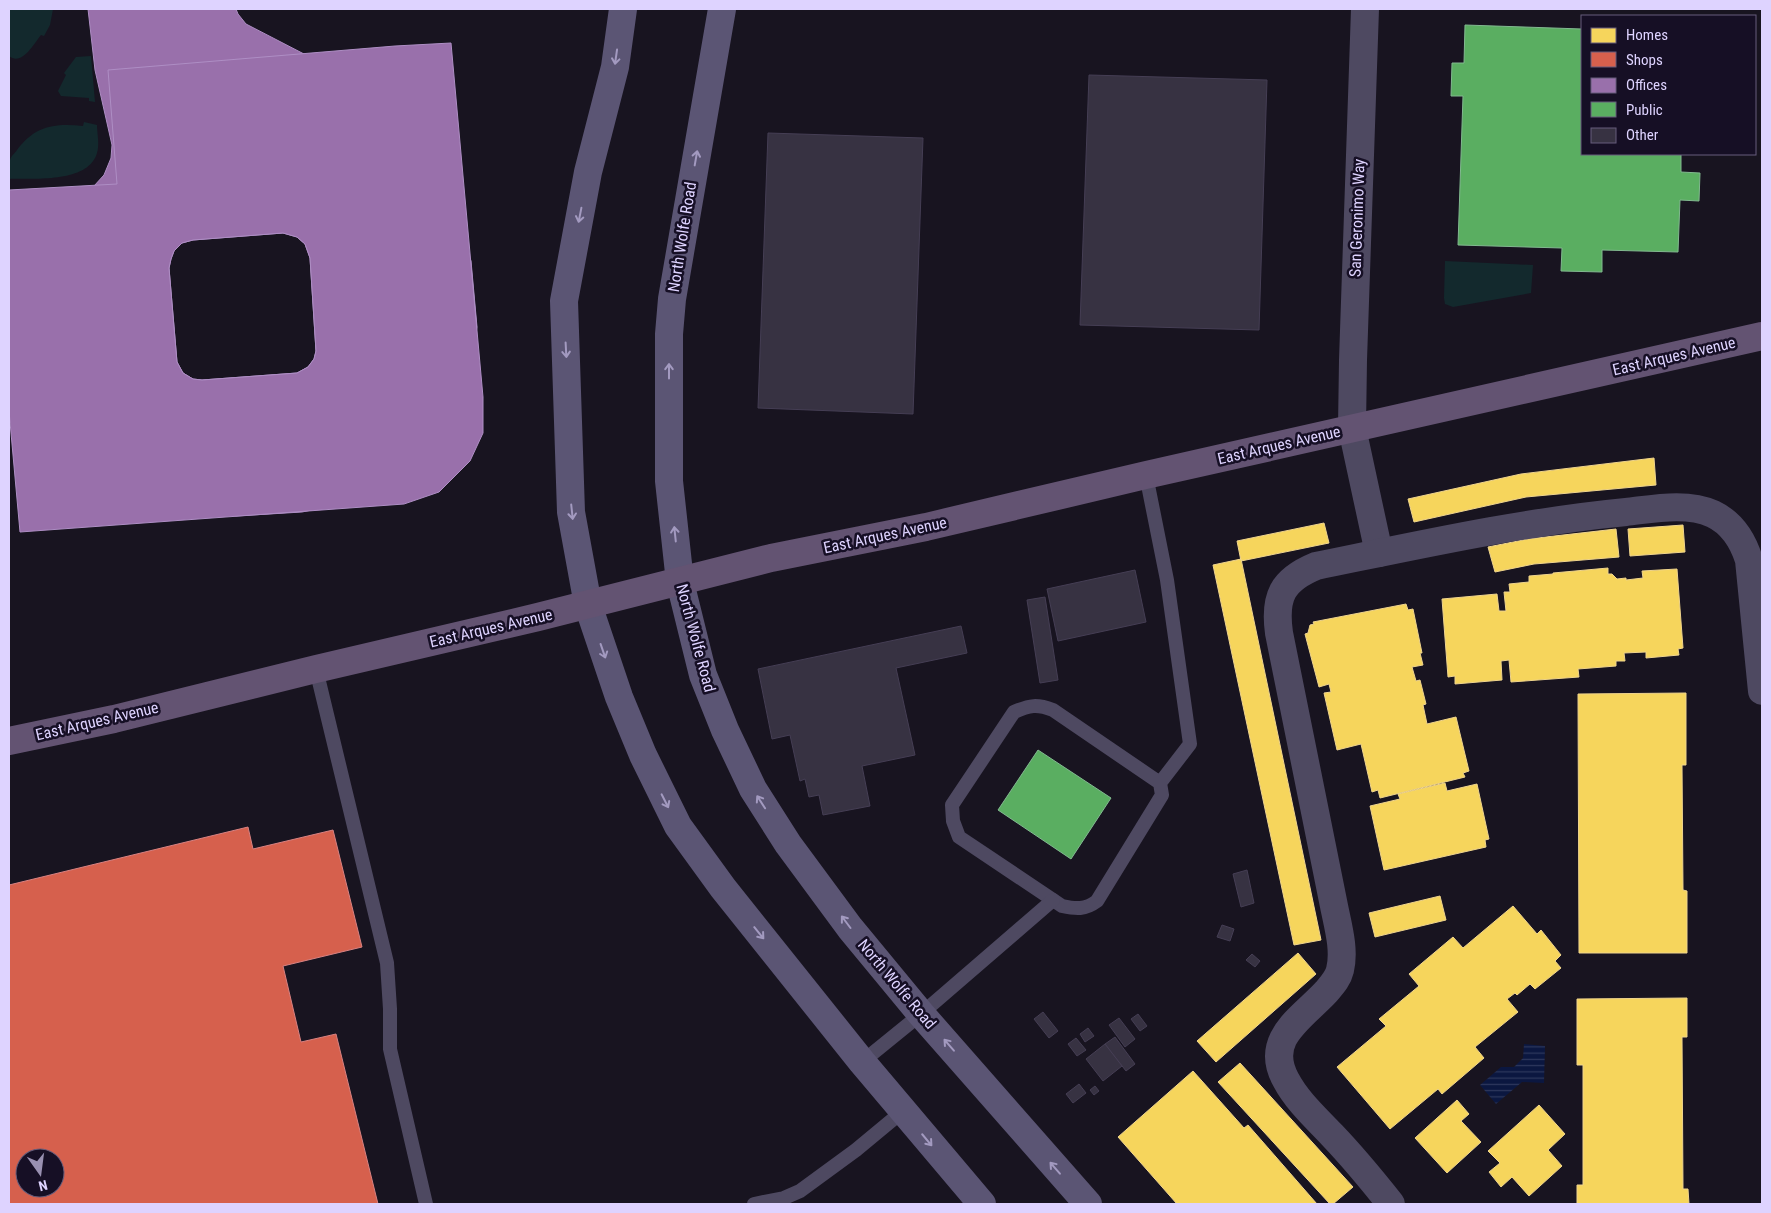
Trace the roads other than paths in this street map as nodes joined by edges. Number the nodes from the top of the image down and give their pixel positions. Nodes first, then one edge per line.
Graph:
1 (623, 9) edge
2 (722, 9) edge
3 (1365, 9) edge
4 (1762, 336) edge
5 (1352, 428) junction
6 (1146, 474) junction
7 (1379, 554) junction
8 (680, 582) junction
9 (588, 605) junction
10 (316, 669) junction
11 (1762, 691) edge
12 (9, 741) edge
13 (1160, 783) junction
14 (1053, 900) junction
15 (921, 1014) junction
16 (862, 1062) junction
17 (903, 1111) junction
18 (426, 1204) edge
19 (754, 1204) edge
20 (982, 1204) edge
21 (1088, 1204) edge
22 (1391, 1204) edge

1 -> 9 main road
8 -> 2 main road, North Wolfe Road
3 - 5 street, San Geronimo Way
4 - 5 main road, East Arques Avenue
5 - 6 main road, East Arques Avenue
5 - 7 street, San Geronimo Way
6 - 8 main road, East Arques Avenue
6 - 13 lane
7 - 11 street
7 - 22 street
8 - 9 main road, East Arques Avenue
15 -> 8 main road, North Wolfe Road
9 - 10 main road, East Arques Avenue
9 -> 16 main road
10 - 12 main road, East Arques Avenue
10 - 18 lane
13 - 14 lane
13 - 14 lane
14 - 15 lane
15 - 16 lane
21 -> 15 main road, North Wolfe Road
16 - 17 main road
17 - 19 lane
17 -> 20 main road

